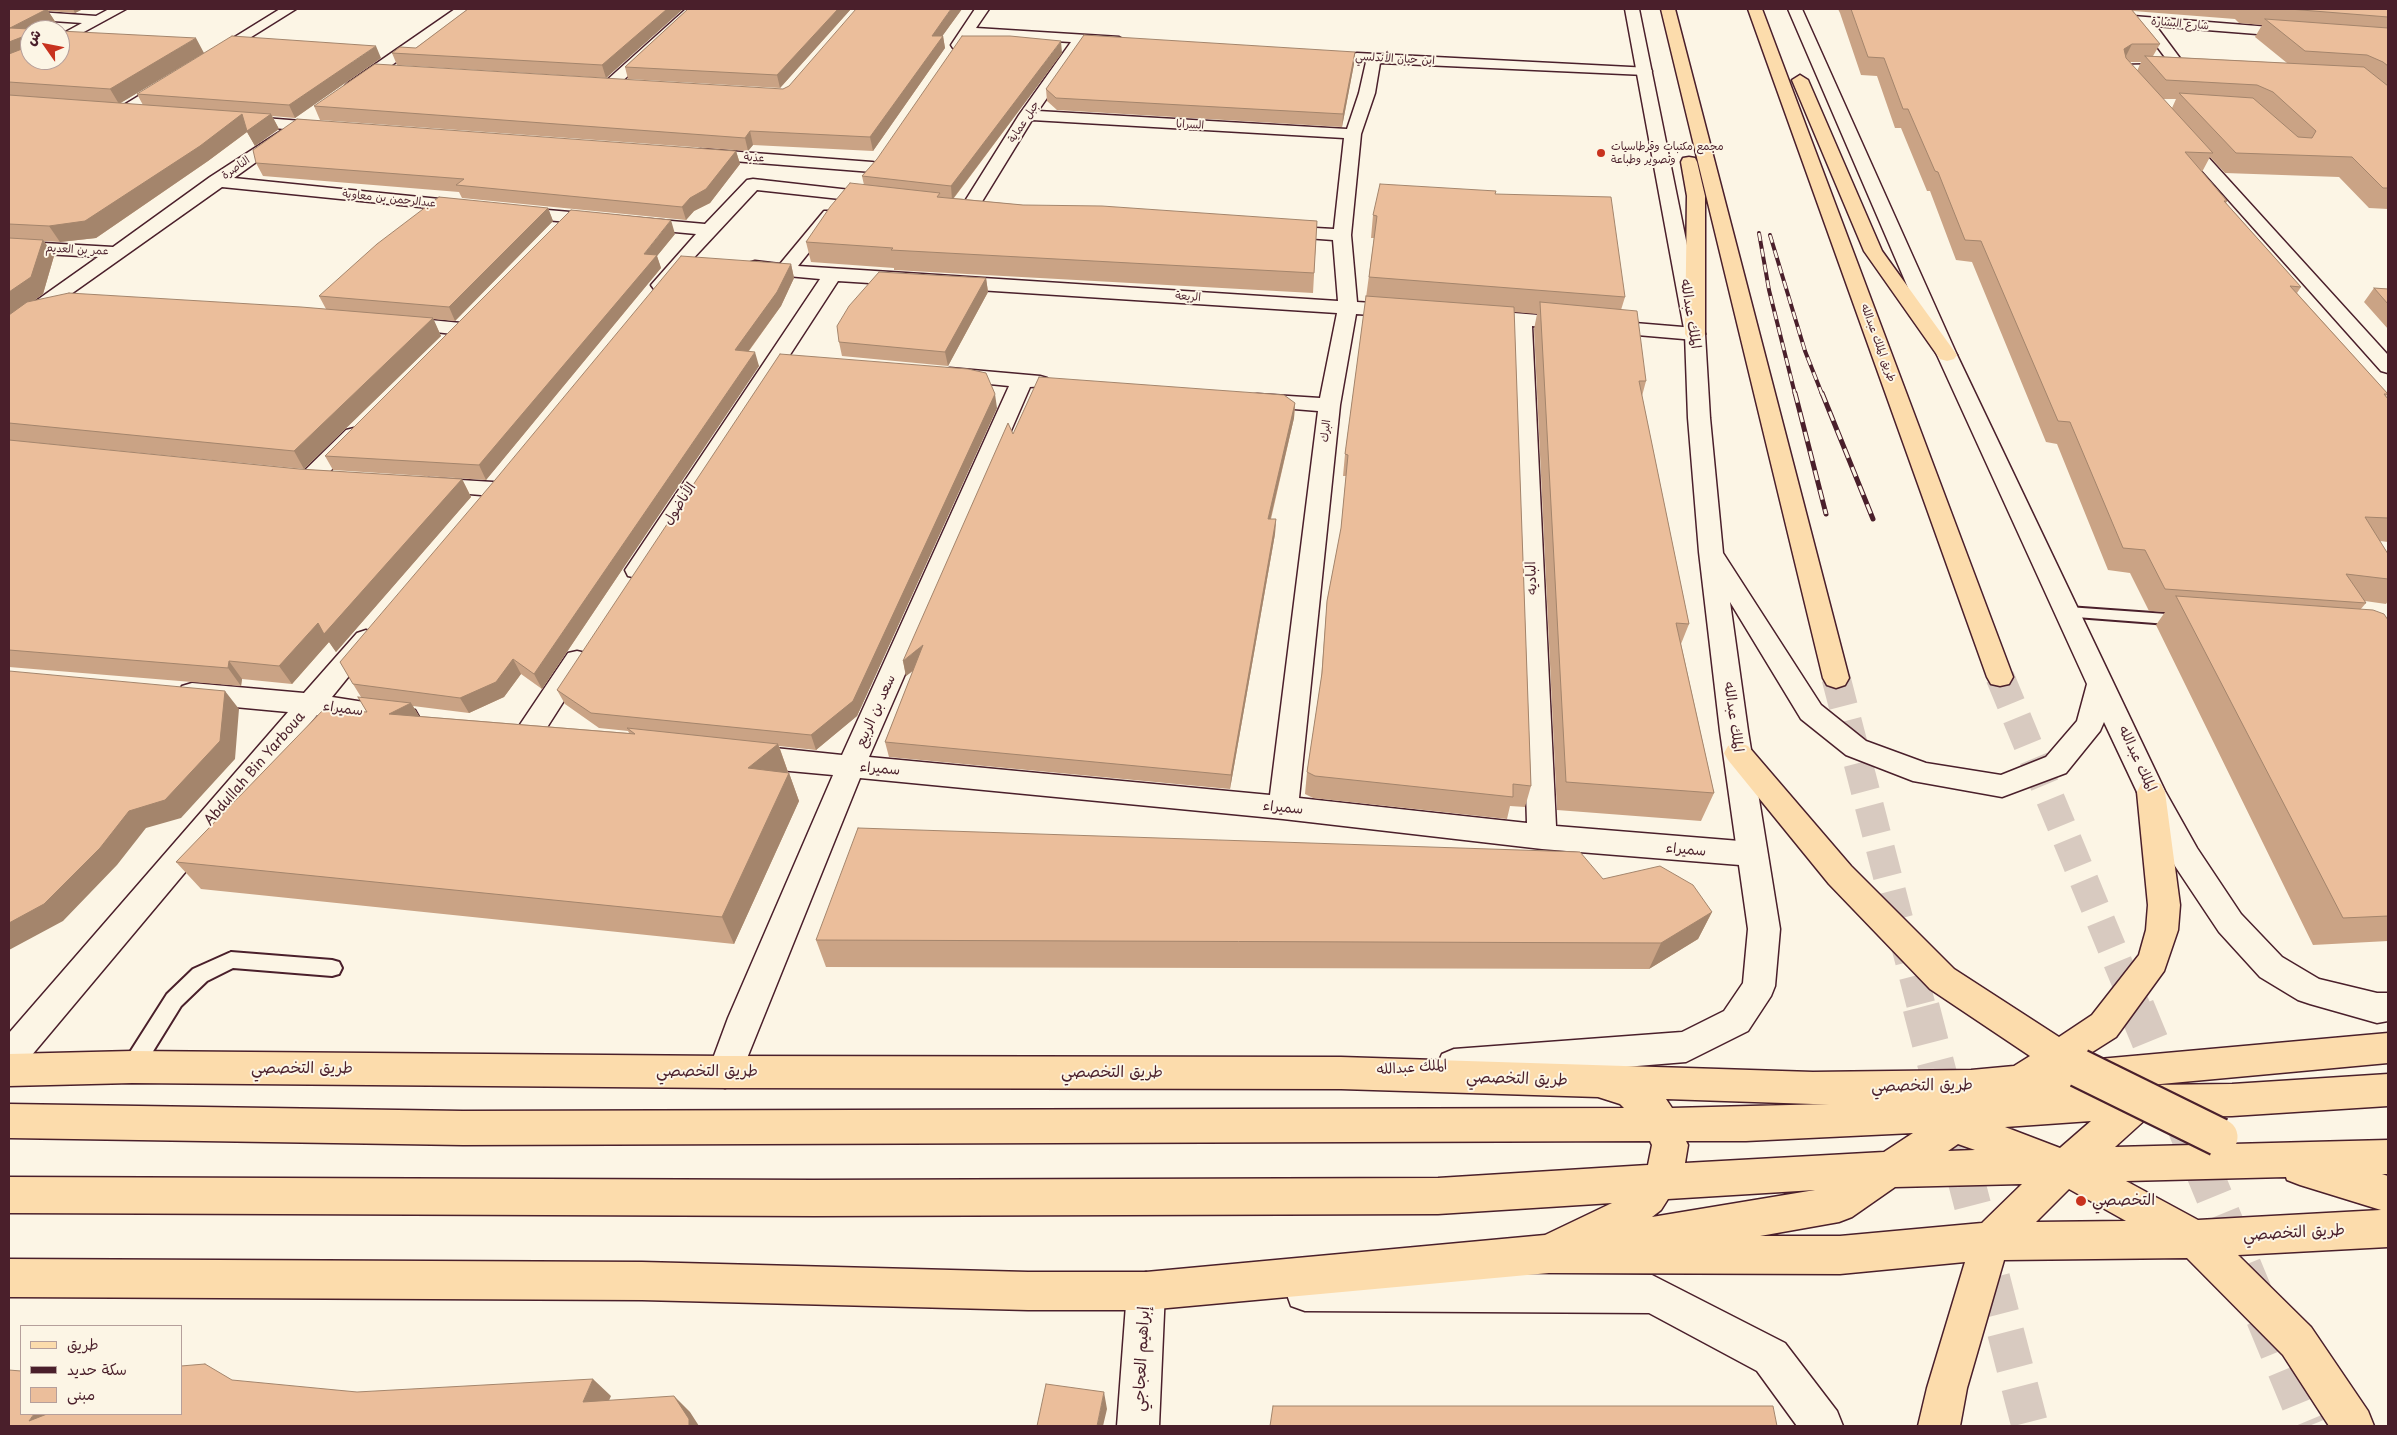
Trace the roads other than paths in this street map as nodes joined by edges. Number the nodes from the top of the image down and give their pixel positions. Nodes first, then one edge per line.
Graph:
1 (119, 9) edge
2 (289, 9) edge
3 (464, 9) edge
4 (694, 9) edge
5 (982, 9) edge
6 (1632, 9) edge
7 (1666, 9) edge
8 (1755, 9) edge
9 (1795, 9) edge
10 (9, 14) edge
11 (2115, 19) edge
12 (98, 20) junction
13 (2145, 21) junction
14 (967, 32) junction
15 (70, 35) edge
16 (2310, 35) edge
17 (1082, 38) junction
18 (1130, 42) edge
19 (950, 56) edge
20 (1345, 56) edge
21 (1374, 58) junction
22 (2181, 69) junction
23 (375, 70) junction
24 (2200, 70) edge
25 (1645, 71) junction
26 (405, 72) edge
27 (592, 82) edge
28 (612, 83) junction
29 (631, 85) edge
30 (336, 98) edge
31 (2146, 98) edge
32 (103, 109) edge
33 (320, 109) edge
34 (122, 111) junction
35 (151, 113) edge
36 (1027, 115) junction
37 (229, 120) edge
38 (297, 126) junction
39 (2172, 126) edge
40 (346, 130) edge
41 (1353, 134) junction
42 (883, 151) edge
43 (684, 153) edge
44 (872, 166) junction
45 (216, 181) junction
46 (847, 195) junction
47 (894, 200) edge
48 (950, 207) edge
49 (482, 208) edge
50 (969, 209) junction
51 (501, 210) edge
52 (989, 210) edge
53 (570, 218) junction
54 (710, 230) junction
55 (1264, 230) edge
56 (1342, 235) junction
57 (550, 238) edge
58 (9, 246) edge
59 (115, 253) junction
60 (738, 265) edge
61 (785, 270) junction
62 (832, 275) junction
63 (59, 294) junction
64 (89, 297) edge
65 (644, 305) edge
66 (1348, 307) junction
67 (1426, 312) edge
68 (1464, 315) edge
69 (1522, 319) junction
70 (383, 322) edge
71 (9, 330) edge
72 (1695, 334) junction
73 (441, 349) edge
74 (1947, 355) junction
75 (2388, 367) edge
76 (926, 372) edge
77 (1022, 380) junction
78 (1062, 384) edge
79 (1240, 398) edge
80 (1329, 405) junction
81 (365, 424) edge
82 (339, 480) edge
83 (406, 484) edge
84 (474, 512) edge
85 (1711, 552) junction
86 (626, 585) edge
87 (2068, 612) junction
88 (2199, 621) edge
89 (380, 623) edge
90 (589, 643) edge
91 (2000, 677) tunnel mouth
92 (1836, 678) tunnel mouth
93 (2101, 681) junction
94 (165, 691) edge
95 (311, 704) junction
96 (434, 720) edge
97 (501, 729) edge
98 (529, 733) junction
99 (559, 736) edge
100 (724, 753) edge
101 (1738, 753) junction
102 (851, 766) junction
103 (2151, 792) junction
104 (1284, 808) junction
105 (1542, 837) junction
106 (1752, 854) junction
107 (332, 968) dead end
108 (2388, 1007) edge
109 (2388, 1048) edge
110 (9, 1056) edge
111 (2069, 1062) junction
112 (2214, 1065) junction
113 (132, 1068) junction
114 (9, 1070) edge
115 (725, 1072) junction
116 (1341, 1073) junction
117 (1544, 1080) junction
118 (2020, 1082) junction
119 (1813, 1088) junction
120 (2388, 1090) edge
121 (2138, 1102) junction
122 (1952, 1118) junction
123 (9, 1121) edge
124 (1661, 1124) junction
125 (2388, 1156) edge
126 (2276, 1161) junction
127 (2065, 1167) junction
128 (1889, 1170) junction
129 (1657, 1182) junction
130 (2388, 1194) edge
131 (9, 1195) edge
132 (2388, 1228) edge
133 (2195, 1238) junction
134 (1990, 1242) junction
135 (1549, 1254) junction
136 (9, 1278) edge
137 (1146, 1291) junction
138 (1138, 1426) edge
139 (1822, 1426) edge
140 (1939, 1426) edge
141 (2353, 1426) edge

1 - 12 street
2 - 34 street
3 - 23 street
4 - 28 street
5 - 14 street
6 - 25 street, الملك عبدالله
7 - 72 main road
7 - 92 main road
8 - 74 main road
8 - 91 main road, طريق الملك عبدالله
9 - 74 street, الملك عبدالله
10 - 12 street
11 - 13 street, شارع البشارة
12 - 15 street
13 - 16 street, شارع البشارة
13 - 22 street
14 - 17 street
14 - 19 street
17 - 18 street
17 - 36 street, جبل عماية
20 - 21 street, ابن حيان الأندلسي
21 - 25 street, ابن حيان الأندلسي
21 - 41 street, البرك
22 - 24 street
22 - 31 street
23 - 26 street
23 - 30 street
25 - 72 street, الملك عبدالله
27 - 28 street
28 - 29 street
32 - 34 street
33 - 38 street, الناصرة
34 - 35 street
36 - 41 street, السرايا
36 - 50 street, جبل عماية
37 - 38 street
38 - 40 street
38 - 45 street, الناصرة
39 - 75 street
41 - 56 street, البرك
42 - 44 street
43 - 44 street, عذبة
44 - 46 street
45 - 49 street, عبدالرحمن بن معاوية
45 - 59 street, الناصرة
46 - 47 street, عذبة
46 - 54 street, عذبة
46 - 61 street
48 - 50 street
50 - 52 street
51 - 53 street
53 - 54 street
53 - 57 street
54 - 65 street
55 - 56 street
56 - 66 street, البرك
58 - 59 street, عمر بن العديم
59 - 63 street, الناصرة
60 - 61 street, الريعة
61 - 62 street, الريعة
62 - 66 street, الريعة
62 - 86 street, الأناضول
63 - 64 street
63 - 71 street, الناصرة
66 - 67 street, الريعة
66 - 80 street, البرك
68 - 69 street
69 - 72 street
69 - 105 street, الباديه
70 - 73 street
72 - 85 street, الملك عبدالله
74 - 87 street, الملك عبدالله
76 - 77 street
77 - 78 street
77 - 102 street, سعد بن الربيع
79 - 80 street
80 - 104 street, البرك
81 - 82 street
83 - 84 street
85 - 93 street
85 - 101 street, الملك عبدالله
87 - 88 lane
87 - 93 street, الملك عبدالله
89 - 95 street, Abdullah Bin Yarboua
90 - 98 street
93 - 103 street, الملك عبدالله
94 - 95 street, سميراء
95 - 96 street, سميراء
95 - 110 street, Abdullah Bin Yarboua
97 - 98 street
98 - 99 street
100 - 102 street, سميراء
101 - 106 street, الملك عبدالله
101 - 111 main road
102 - 104 street, سميراء
102 - 115 street, سعد بن الربيع
103 - 108 street, الملك عبدالله
103 - 111 main road
104 - 105 street, سميراء
105 - 106 street, سميراء
106 - 116 street, الملك عبدالله
107 - 113 lane
109 - 112 main road, طريق التخصصي
111 - 118 main road
111 - 126 main road, bridge
112 - 118 main road, طريق التخصصي
112 - 121 main road, طريق التخصصي
113 - 114 main road, طريق التخصصي
113 - 115 main road, طريق التخصصي
115 - 116 main road, طريق التخصصي
116 - 117 main road, طريق التخصصي
117 - 119 main road, طريق التخصصي
117 - 124 main road
118 - 119 main road, طريق التخصصي
118 - 122 main road
119 - 122 main road
120 - 121 main road
121 - 122 main road
121 - 127 main road, طريق التخصصي
122 - 124 main road
122 - 127 main road
122 - 128 main road
123 - 124 main road
124 - 129 main road
125 - 126 main road
126 - 127 main road
126 - 130 main road
127 - 128 main road
127 - 133 main road
127 - 134 main road, طريق التخصصي
128 - 129 main road
128 - 135 main road
129 - 131 main road
129 - 135 main road
132 - 133 main road, طريق التخصصي
133 - 134 main road, طريق التخصصي
133 - 141 main road
134 - 135 main road, طريق التخصصي
134 - 140 main road, طريق التخصصي
135 - 137 main road, طريق التخصصي
136 - 137 main road, طريق التخصصي
137 - 138 street, إبراهيم العجاجي
137 - 139 street

